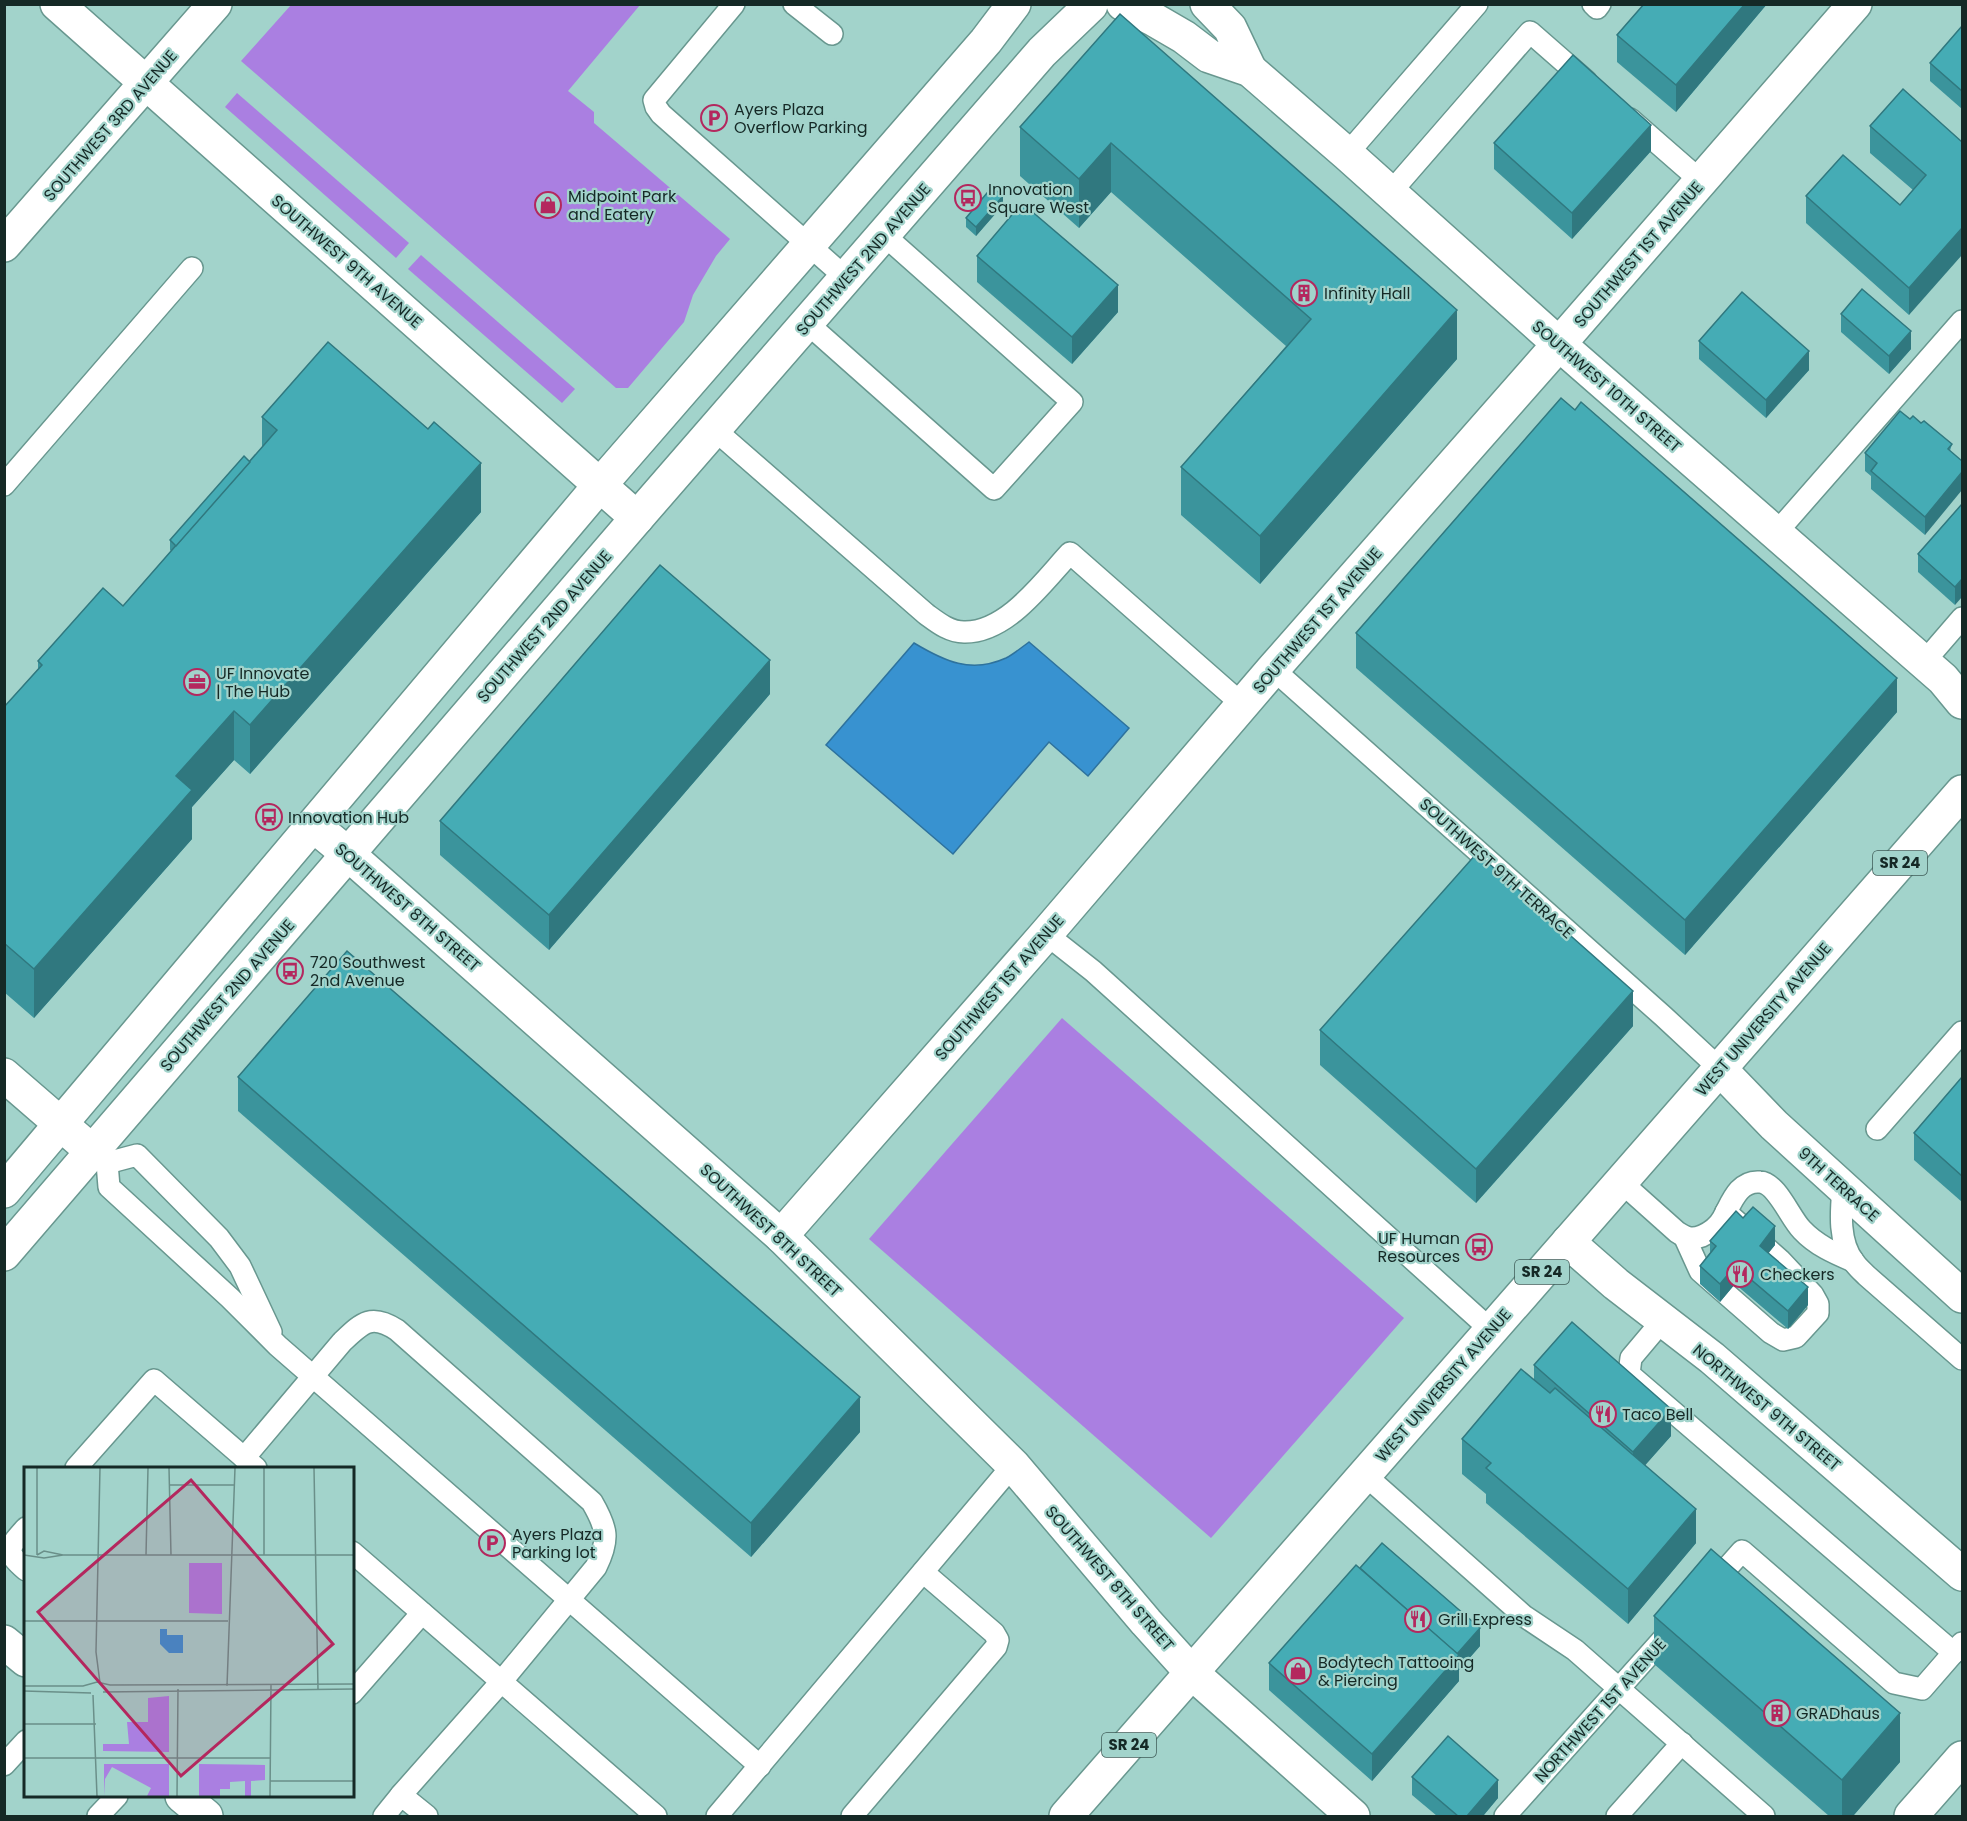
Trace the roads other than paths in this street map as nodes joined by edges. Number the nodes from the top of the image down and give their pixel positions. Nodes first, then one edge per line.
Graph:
1 (57, 4) edge
2 (215, 4) edge
3 (734, 4) edge
4 (794, 4) edge
5 (1014, 4) edge
6 (1107, 4) edge
7 (1123, 4) edge
8 (1207, 4) edge
9 (1477, 4) edge
10 (1593, 4) edge
11 (1600, 4) edge
12 (1855, 4) edge
13 (1090, 5) edge
14 (832, 34) dead end
15 (1250, 70) junction
16 (145, 83) junction
17 (1600, 93) edge
18 (1617, 108) edge
19 (1347, 154) junction
20 (1701, 181) junction
21 (1390, 193) junction
22 (884, 235) junction
23 (809, 244) junction
24 (4, 245) edge
25 (192, 268) dead end
26 (846, 278) junction
27 (1962, 321) edge
28 (807, 323) junction
29 (1559, 344) junction
30 (715, 430) junction
31 (4, 485) edge
32 (600, 485) junction
33 (637, 518) junction
34 (1776, 533) junction
35 (1962, 618) edge
36 (1924, 662) junction
37 (1273, 669) junction
38 (1962, 702) edge
39 (1242, 705) junction
40 (1962, 792) edge
41 (313, 825) junction
42 (348, 854) junction
43 (1046, 934) junction
44 (1962, 1032) edge
45 (1719, 1068) junction
46 (4, 1075) edge
47 (61, 1126) junction
48 (1877, 1129) dead end
49 (100, 1158) junction
50 (1620, 1182) junction
51 (1843, 1188) junction
52 (4, 1191) edge
53 (1726, 1212) junction
54 (781, 1236) junction
55 (1685, 1238) junction
56 (1568, 1242) junction
57 (4, 1254) edge
58 (1853, 1261) junction
59 (1962, 1296) edge
60 (1663, 1320) junction
61 (1491, 1330) junction
62 (278, 1346) junction
63 (1962, 1359) edge
64 (312, 1376) junction
65 (250, 1463) edge
66 (1013, 1465) junction
67 (77, 1467) edge
68 (1365, 1475) junction
69 (24, 1530) edge
70 (354, 1554) edge
71 (24, 1568) edge
72 (923, 1572) junction
73 (1962, 1574) edge
74 (570, 1601) junction
75 (422, 1613) junction
76 (4, 1642) edge
77 (1958, 1648) edge
78 (24, 1658) edge
79 (1192, 1672) junction
80 (501, 1682) junction
81 (1619, 1688) junction
82 (354, 1691) edge
83 (24, 1743) edge
84 (1682, 1743) junction
85 (1962, 1758) edge
86 (4, 1765) edge
87 (760, 1766) junction
88 (401, 1795) junction
89 (116, 1797) edge
90 (183, 1797) edge
91 (98, 1816) edge
92 (206, 1816) edge
93 (384, 1816) edge
94 (427, 1816) edge
95 (656, 1816) edge
96 (717, 1816) edge
97 (852, 1816) edge
98 (1066, 1816) edge
99 (1353, 1816) edge
100 (1505, 1816) edge
101 (1617, 1816) edge
102 (1764, 1816) edge
103 (1911, 1816) edge

1 - 16 street, SOUTHWEST 9TH AVENUE
2 - 16 street, SOUTHWEST 3RD AVENUE
3 - 23 lane
4 - 14 lane
5 - 23 street
6 - 13 street
7 - 15 street, SOUTHWEST 10TH STREET
8 - 15 street, SOUTHWEST 10TH STREET
9 - 19 lane
10 - 11 lane
12 - 20 street, SOUTHWEST 1ST AVENUE
13 - 22 street, SOUTHWEST 2ND AVENUE
15 - 19 street, SOUTHWEST 10TH STREET
16 - 24 street, SOUTHWEST 3RD AVENUE
16 - 32 street, SOUTHWEST 9TH AVENUE
17 - 21 lane
18 - 20 lane
19 - 21 street, SOUTHWEST 10TH STREET
20 - 29 street, SOUTHWEST 1ST AVENUE
21 - 29 street, SOUTHWEST 10TH STREET
22 - 26 street, SOUTHWEST 2ND AVENUE
22 - 28 lane
23 - 26 lane
23 - 32 street
25 - 31 lane
26 - 28 street, SOUTHWEST 2ND AVENUE
27 - 34 lane
28 - 30 street, SOUTHWEST 2ND AVENUE
29 - 34 street, SOUTHWEST 10TH STREET
29 - 37 street, SOUTHWEST 1ST AVENUE
30 - 33 street, SOUTHWEST 2ND AVENUE
30 - 39 lane
32 - 33 street, SOUTHWEST 9TH AVENUE
32 - 41 street
33 - 42 street, SOUTHWEST 2ND AVENUE
34 - 36 street, SOUTHWEST 10TH STREET
35 - 36 lane
36 - 38 street, SOUTHWEST 10TH STREET
37 - 39 street, SOUTHWEST 1ST AVENUE
37 - 45 lane, SOUTHWEST 9TH TERRACE
39 - 43 street, SOUTHWEST 1ST AVENUE
40 - 45 street, WEST UNIVERSITY AVENUE / SR 24
41 - 42 street, SOUTHWEST 8TH STREET
41 - 47 street
42 - 49 street, SOUTHWEST 2ND AVENUE
42 - 54 street, SOUTHWEST 8TH STREET
43 - 54 street, SOUTHWEST 1ST AVENUE
43 - 61 lane
44 - 48 lane
45 - 50 street, WEST UNIVERSITY AVENUE / SR 24
45 - 51 street, 9TH TERRACE
46 - 47 street
47 - 49 street
47 - 52 street
49 - 57 street, SOUTHWEST 2ND AVENUE
49 - 62 lane
49 - 62 lane
50 - 55 lane
50 - 56 street, WEST UNIVERSITY AVENUE / SR 24
51 - 58 lane
51 - 59 street, 9TH TERRACE
53 - 55 lane
53 - 55 lane
53 - 58 lane
54 - 66 street, SOUTHWEST 8TH STREET
56 - 60 street, NORTHWEST 9TH STREET
56 - 61 street, WEST UNIVERSITY AVENUE / SR 24
58 - 63 lane
60 - 73 street, NORTHWEST 9TH STREET
60 - 77 lane
61 - 68 street, WEST UNIVERSITY AVENUE / SR 24
62 - 64 lane
64 - 65 lane
64 - 74 lane
64 - 74 lane
65 - 67 lane
66 - 72 lane
66 - 79 street, SOUTHWEST 8TH STREET
68 - 79 street, WEST UNIVERSITY AVENUE / SR 24
68 - 81 lane
69 - 71 lane
70 - 75 lane
72 - 87 lane
72 - 97 lane
74 - 80 lane
74 - 87 lane
75 - 80 lane
75 - 82 lane
76 - 78 street
77 - 81 lane, NORTHWEST 1ST AVENUE
79 - 98 street, WEST UNIVERSITY AVENUE / SR 24
79 - 99 street, SOUTHWEST 8TH STREET
80 - 88 lane
80 - 95 lane
81 - 84 lane
81 - 100 lane, NORTHWEST 1ST AVENUE
83 - 86 lane
84 - 101 lane
84 - 102 lane
85 - 103 street
87 - 96 lane
88 - 93 lane
88 - 94 lane
89 - 91 lane
90 - 92 street

